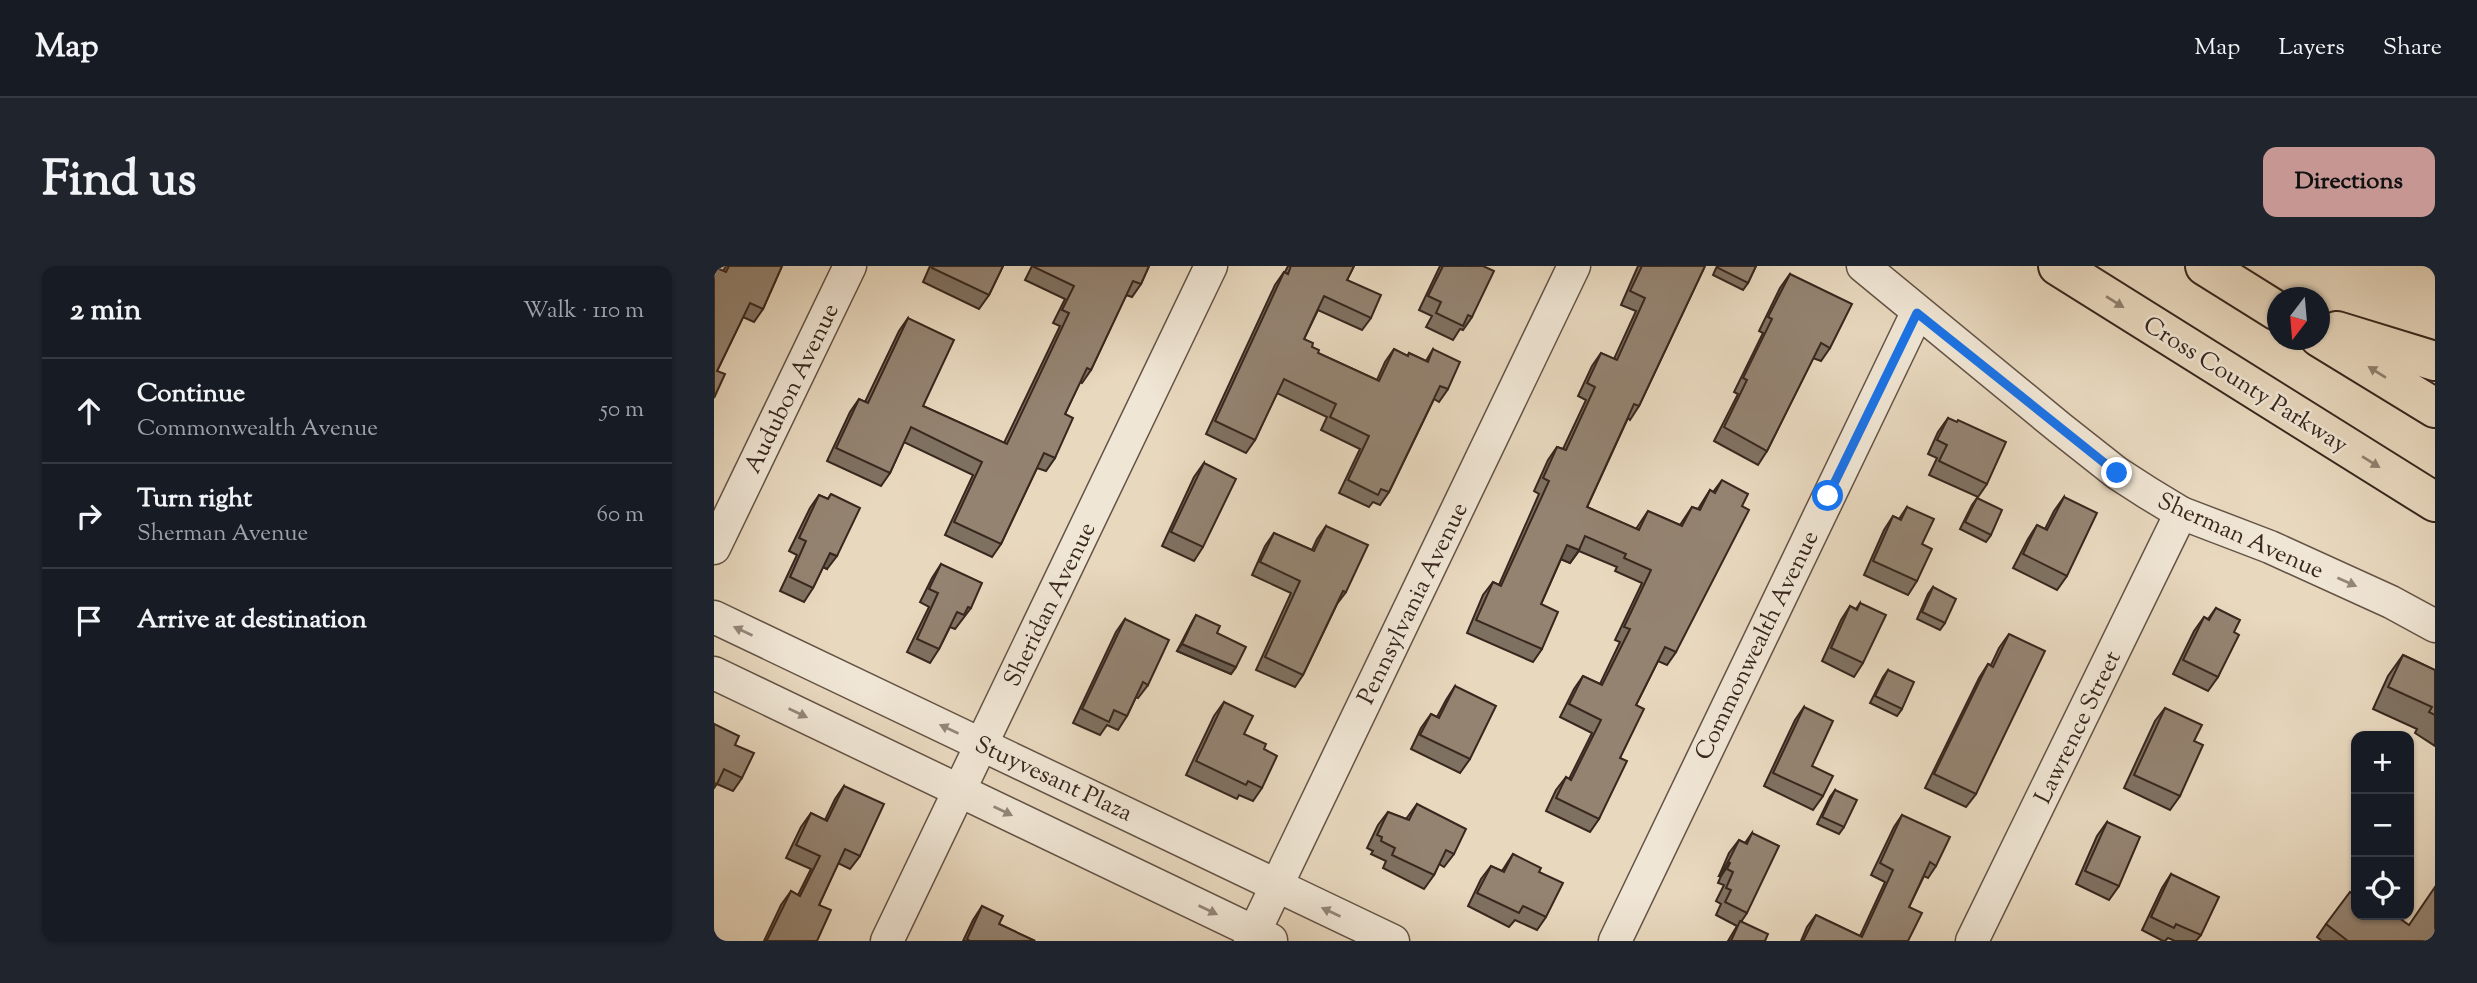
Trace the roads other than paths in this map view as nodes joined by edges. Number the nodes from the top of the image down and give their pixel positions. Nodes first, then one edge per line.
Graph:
1 (850, 266) edge
2 (1211, 266) edge
3 (1574, 266) edge
4 (1863, 266) edge
5 (2058, 266) edge
6 (2205, 266) edge
7 (2267, 305) edge
8 (1917, 313) junction
9 (2330, 329) edge
10 (2330, 344) edge
11 (2435, 361) edge
12 (2435, 408) edge
13 (2435, 502) edge
14 (2181, 513) junction
15 (714, 548) edge
16 (714, 617) edge
17 (2435, 626) edge
18 (714, 673) edge
19 (983, 745) junction
20 (960, 791) junction
21 (1276, 885) junction
22 (1984, 937) edge
23 (1259, 938) edge
24 (887, 941) edge
25 (1392, 941) edge
26 (1615, 941) edge

1 - 15 street, Audubon Avenue
2 - 19 street, Sheridan Avenue
3 - 21 street, Pennsylvania Avenue
4 - 8 street, Sherman Avenue
5 -> 13 highway, Cross County Parkway
6 - 7 highway
8 - 14 street, Sherman Avenue
8 - 26 street, Commonwealth Avenue
9 - 11 highway
12 -> 10 highway
14 -> 17 street, Sherman Avenue
14 - 22 street, Lawrence Street
19 -> 16 street, Stuyvesant Plaza
18 -> 20 street, Stuyvesant Plaza
19 - 20 street, Sheridan Avenue
19 - 21 street, Stuyvesant Plaza
20 -> 23 street, Stuyvesant Plaza
20 - 24 street, Sheridan Avenue
21 - 23 street, Pennsylvania Avenue
25 -> 21 street, Stuyvesant Plaza

